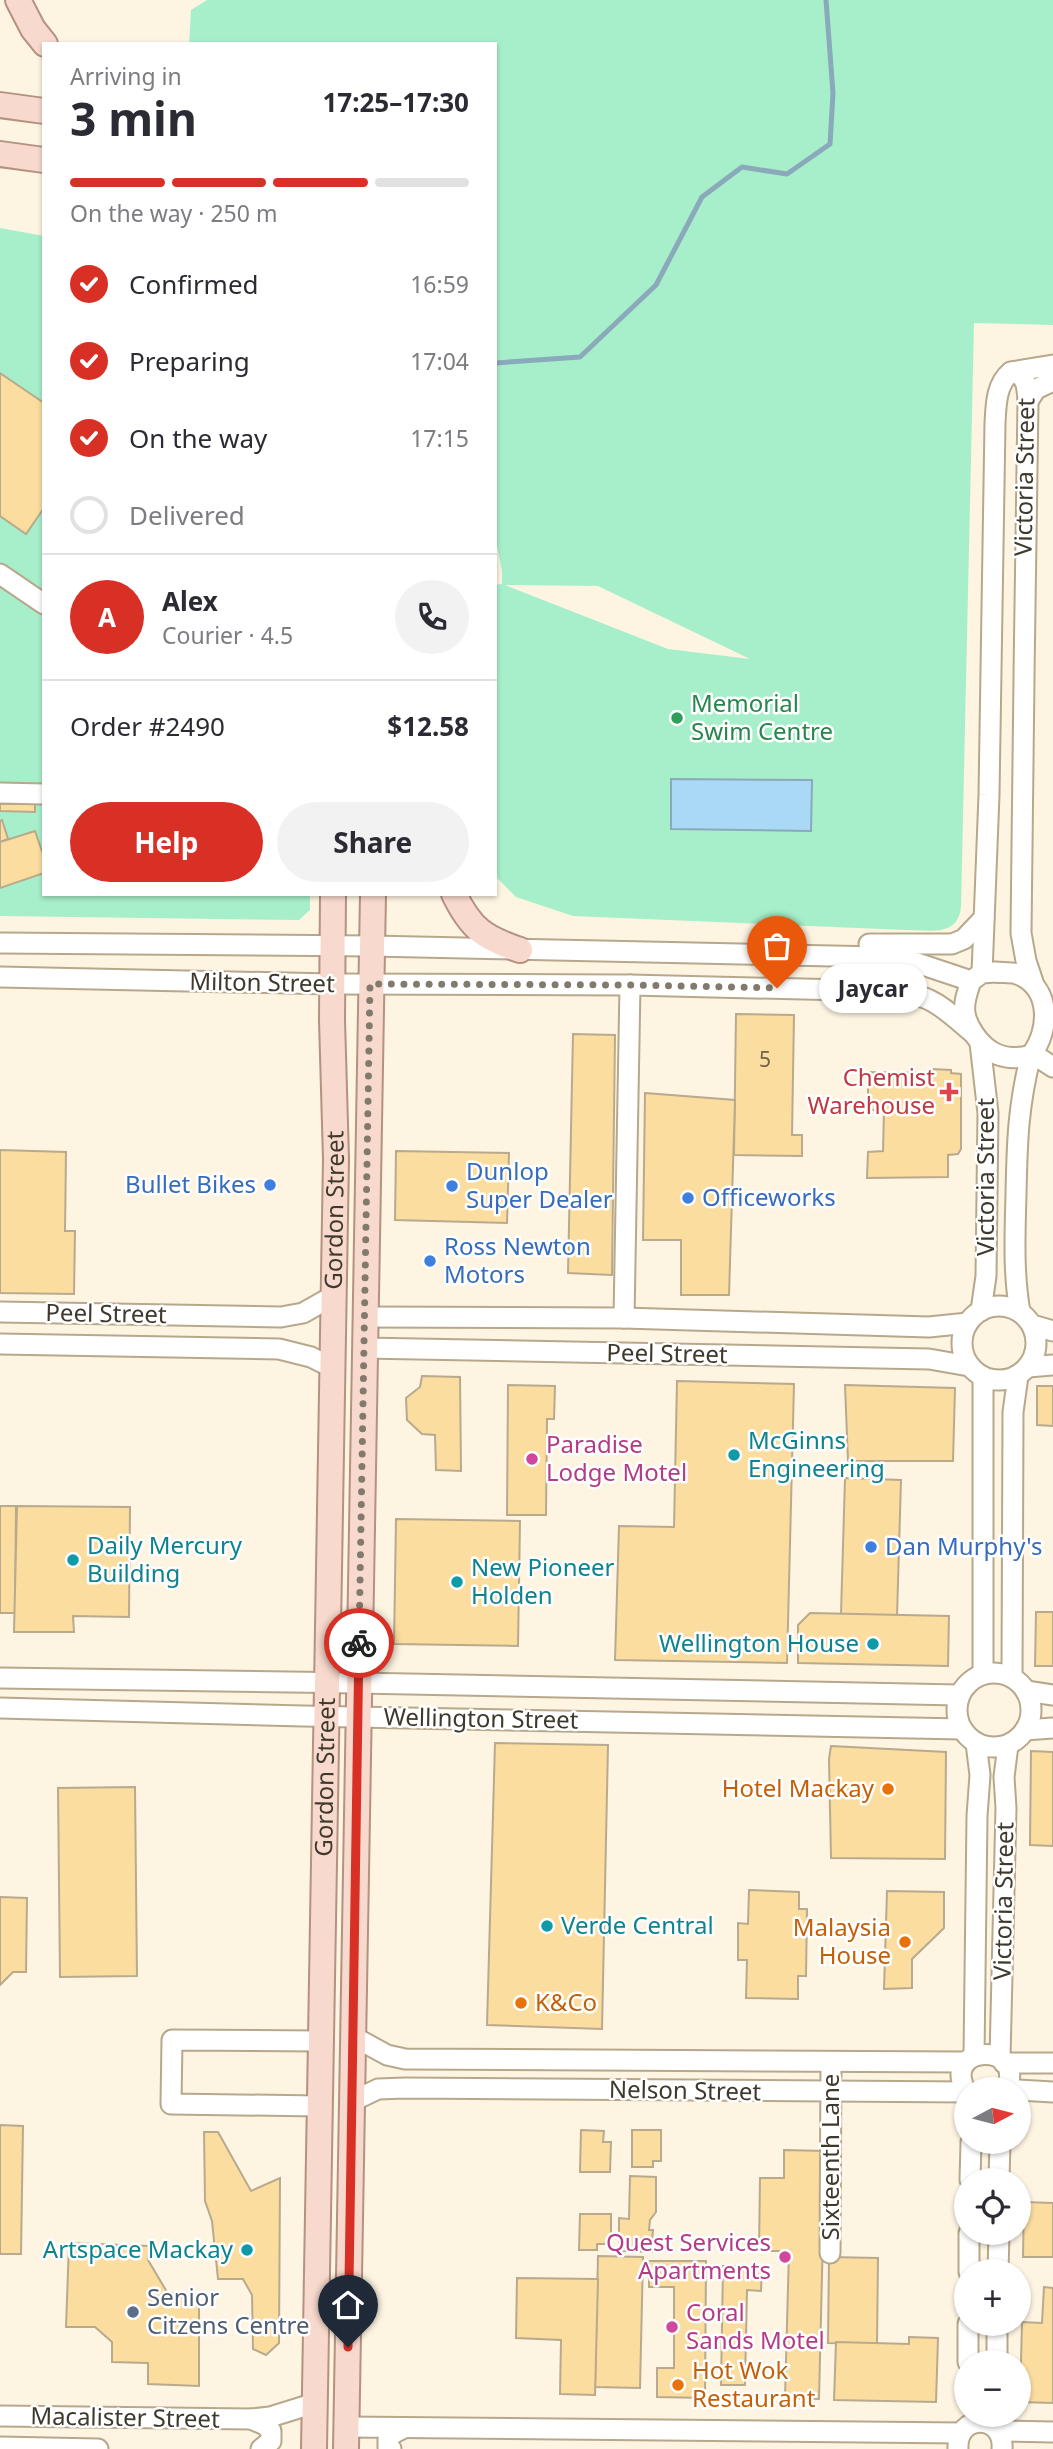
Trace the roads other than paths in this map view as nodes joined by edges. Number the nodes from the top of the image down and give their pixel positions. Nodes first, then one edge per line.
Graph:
1 (18, 0) edge
2 (43, 42) edge
3 (0, 105) edge
4 (42, 111) edge
5 (0, 154) edge
6 (42, 160) edge
7 (1053, 365) edge
8 (1011, 372) junction
9 (1053, 381) edge
10 (1028, 401) junction
11 (0, 574) edge
12 (42, 603) edge
13 (0, 793) edge
14 (42, 794) edge
15 (333, 896) edge
16 (373, 896) edge
17 (455, 896) edge
18 (984, 918) junction
19 (0, 943) edge
20 (333, 946) junction
21 (372, 946) junction
22 (520, 950) junction
23 (802, 955) junction
24 (0, 977) edge
25 (977, 977) junction
26 (332, 984) junction
27 (370, 984) junction
28 (630, 985) junction
29 (1038, 993) junction
30 (1053, 1018) edge
31 (977, 1038) junction
32 (1032, 1055) junction
33 (1053, 1067) edge
34 (333, 1296) junction
35 (2, 1312) edge
36 (145, 1315) junction
37 (365, 1317) junction
38 (974, 1317) junction
39 (624, 1318) junction
40 (1026, 1318) junction
41 (1053, 1331) edge
42 (2, 1344) edge
43 (145, 1347) junction
44 (364, 1348) junction
45 (1053, 1365) edge
46 (331, 1367) junction
47 (976, 1371) junction
48 (1023, 1371) junction
49 (331, 1410) junction
50 (983, 1673) junction
51 (0, 1678) edge
52 (328, 1683) junction
53 (358, 1683) junction
54 (1019, 1684) junction
55 (959, 1695) junction
56 (1053, 1695) edge
57 (0, 1707) edge
58 (328, 1717) junction
59 (358, 1717) junction
60 (1053, 1728) edge
61 (1025, 1731) junction
62 (969, 1736) junction
63 (1008, 1745) junction
64 (354, 2037) junction
65 (320, 2042) junction
66 (405, 2059) junction
67 (970, 2059) junction
68 (1002, 2060) junction
69 (831, 2062) junction
70 (1053, 2063) edge
71 (961, 2077) edge
72 (1009, 2077) edge
73 (405, 2088) junction
74 (1031, 2091) edge
75 (831, 2092) junction
76 (954, 2092) edge
77 (1053, 2092) edge
78 (351, 2102) junction
79 (319, 2106) junction
80 (830, 2253) dead end
81 (348, 2294) junction
82 (315, 2403) junction
83 (0, 2416) edge
84 (251, 2420) junction
85 (404, 2428) junction
86 (963, 2431) edge
87 (998, 2431) edge
88 (1053, 2432) edge
89 (346, 2438) edge
90 (0, 2447) edge
91 (98, 2449) edge
92 (261, 2449) edge
93 (315, 2449) edge
94 (330, 2449) edge
95 (391, 2449) edge

1 - 2 main road
3 - 4 main road
5 - 6 main road
7 - 8 street
8 - 10 street, Victoria Street
8 - 18 street, Victoria Street
9 - 10 street
10 - 29 street, Victoria Street
11 - 12 street
13 - 14 street
15 - 20 main road, Gordon Street
16 - 21 main road, Gordon Street
17 - 22 main road
18 - 23 street
18 - 25 street, Victoria Street
19 - 20 street, Milton Street
20 - 21 street, Milton Street
20 - 26 main road, Gordon Street
21 - 22 street, Milton Street
21 - 27 main road, Gordon Street
22 - 23 street, Milton Street
23 - 25 street, Milton Street
24 - 26 street, Milton Street
25 - 29 street
25 - 31 street
26 - 27 street, Milton Street
26 - 34 main road, Gordon Street
27 - 28 street, Milton Street
27 - 37 main road, Gordon Street
28 - 31 street, Milton Street
28 - 39 street
29 - 30 street
29 - 32 street
31 - 32 street
31 - 38 street, Victoria Street
32 - 33 street
32 - 40 street, Victoria Street
34 - 36 street, Peel Street
34 - 46 main road, Gordon Street
35 - 36 street, Peel Street
35 - 42 street
36 - 43 street
37 - 39 street, Peel Street
37 - 44 main road, Gordon Street
37 - 49 main road
38 - 39 street, Peel Street
38 - 40 street
38 - 47 street
40 - 41 street
40 - 48 street
42 - 43 street, Peel Street
43 - 46 street, Peel Street
44 - 47 street, Peel Street
44 - 53 main road, Gordon Street
45 - 48 street
46 - 49 main road, Gordon Street
47 - 48 street
47 - 50 street
48 - 54 street
49 - 52 main road, Gordon Street
50 - 54 street
50 - 55 street
51 - 52 street, Wellington Street
52 - 53 street, Wellington Street
52 - 58 main road, Gordon Street
53 - 55 street, Wellington Street
53 - 59 main road, Gordon Street
54 - 56 street
54 - 61 street
55 - 62 street
57 - 58 street, Wellington Street
58 - 59 street, Wellington Street
58 - 65 main road, Gordon Street
59 - 62 street, Wellington Street
59 - 64 main road, Gordon Street
60 - 61 street
61 - 63 street
62 - 63 street
62 - 67 street, Victoria Street
63 - 68 street, Victoria Street
64 - 66 street, Nelson Street
64 - 78 main road, Gordon Street
65 - 79 main road, Gordon Street
65 - 79 street
66 - 69 street, Nelson Street
66 - 73 street
67 - 68 street, Nelson Street
67 - 69 street, Nelson Street
67 - 71 street, Victoria Street
68 - 70 street
68 - 72 street, Victoria Street
69 - 75 street, Sixteenth Lane
73 - 75 street, Nelson Street
73 - 78 street, Nelson Street
74 - 77 street
75 - 76 street, Nelson Street
75 - 80 street, Sixteenth Lane
78 - 81 main road, Gordon Street
79 - 82 main road, Gordon Street
81 - 89 main road, Gordon Street
81 - 93 main road
82 - 84 street, Macalister Street
82 - 93 main road, Gordon Street
83 - 84 street, Macalister Street
84 - 92 street, Macalister Street
85 - 86 street
85 - 89 street
85 - 95 street
86 - 87 street
87 - 88 street
89 - 94 main road
90 - 91 street, Macalister Street

